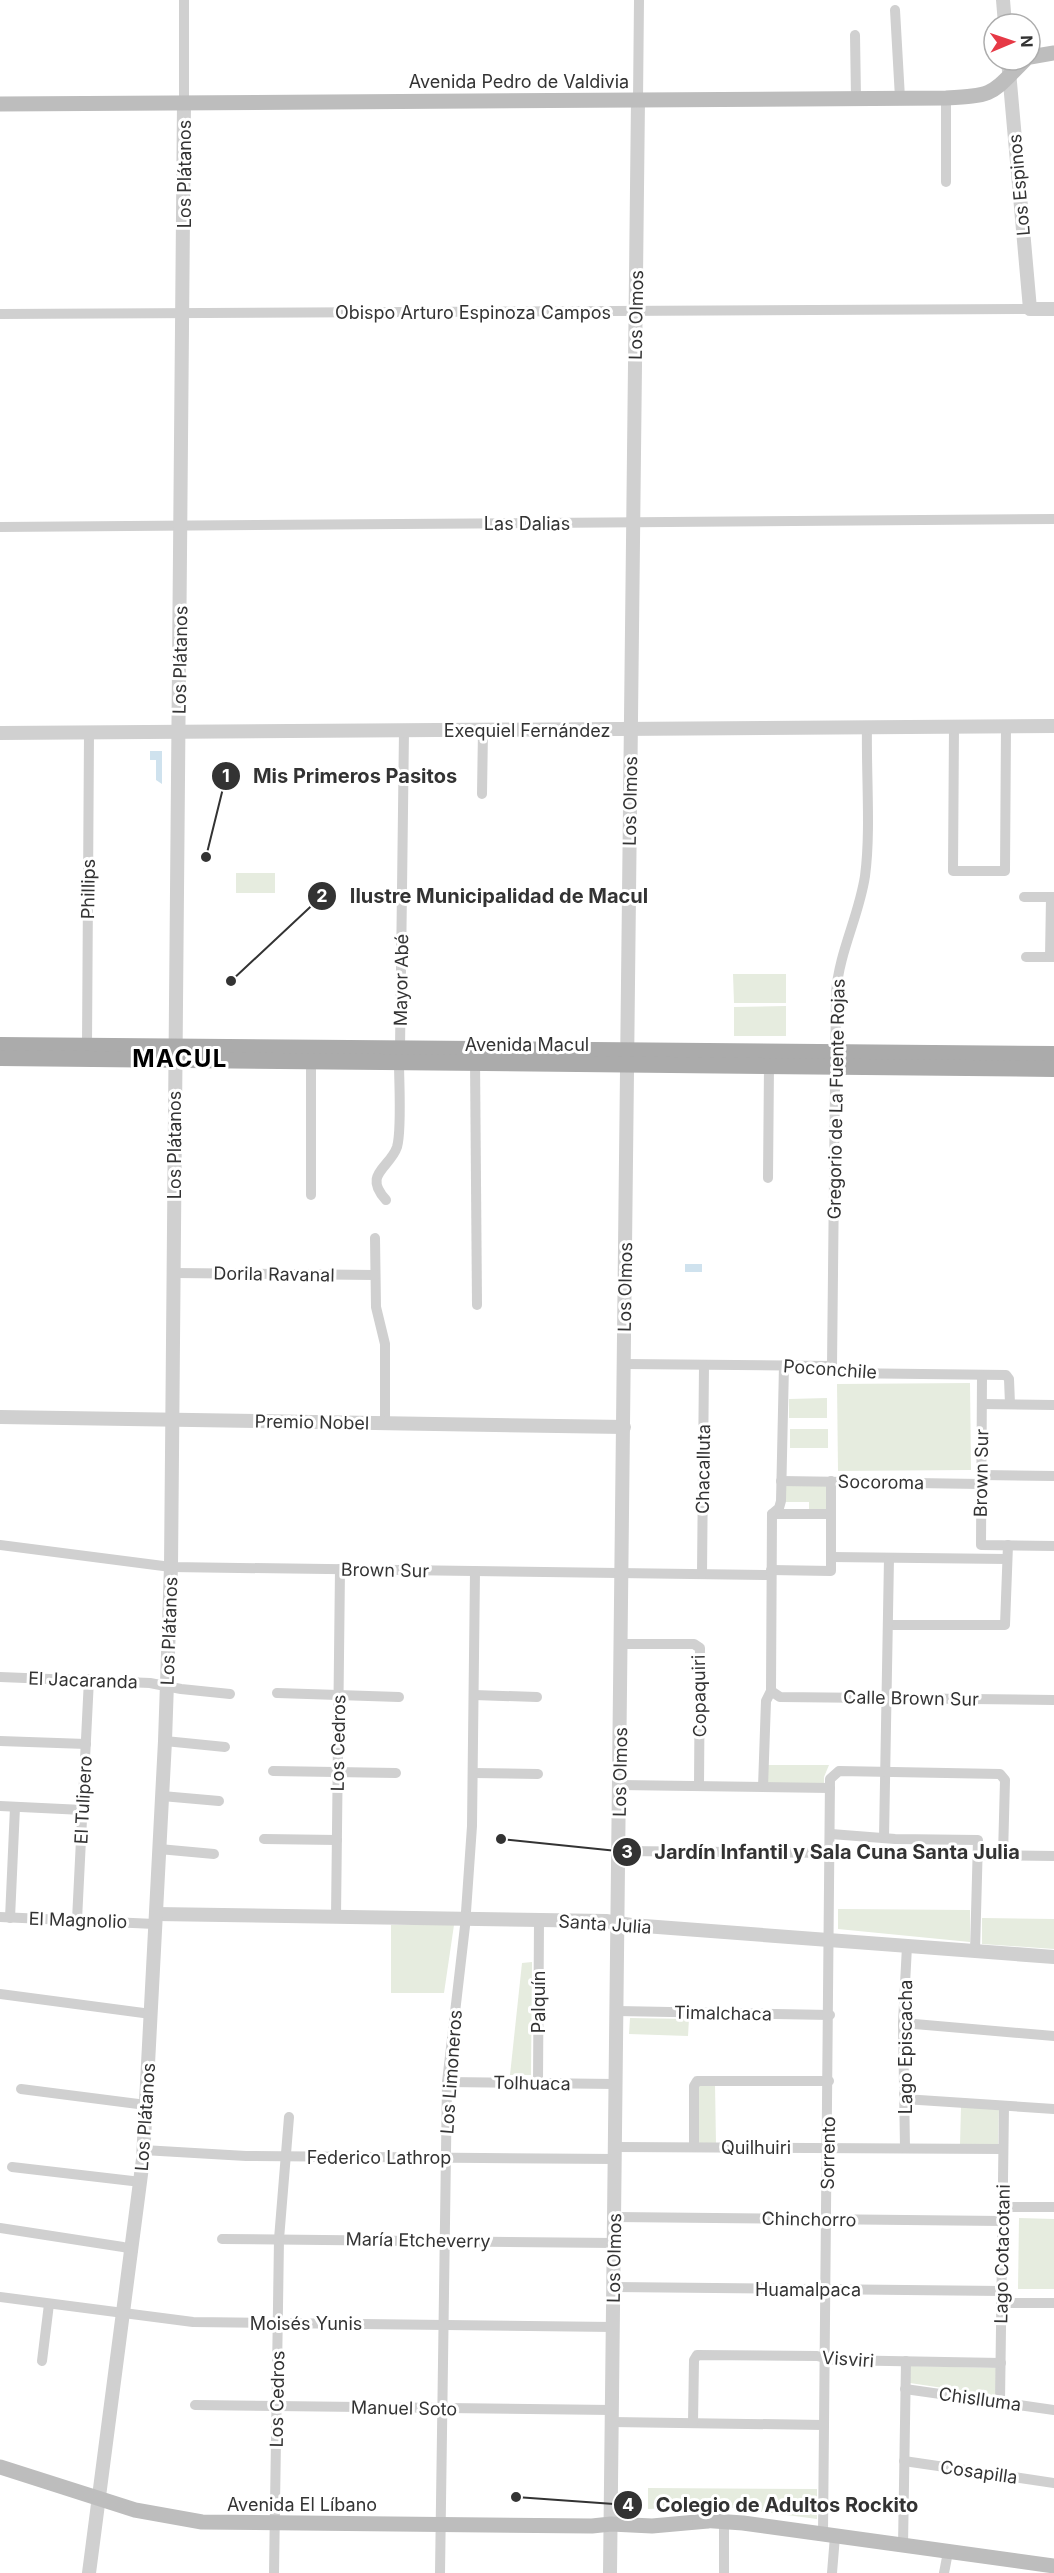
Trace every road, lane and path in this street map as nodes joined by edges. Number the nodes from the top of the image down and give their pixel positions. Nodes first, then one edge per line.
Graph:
1 (184, 0) edge
2 (639, 0) edge
3 (895, 10) dead end
4 (855, 35) dead end
5 (1009, 72) edge
6 (1014, 72) edge
7 (1009, 77) junction
8 (856, 98) junction
9 (900, 98) junction
10 (946, 98) junction
11 (638, 100) junction
12 (184, 103) junction
13 (0, 104) edge
14 (946, 182) dead end
15 (1030, 309) junction
16 (1054, 309) edge
17 (636, 311) junction
18 (183, 313) junction
19 (0, 314) edge
20 (1054, 519) edge
21 (633, 522) junction
22 (182, 526) junction
23 (0, 527) edge
24 (1006, 726) junction
25 (1054, 726) edge
26 (867, 727) junction
27 (954, 727) junction
28 (631, 729) junction
29 (404, 730) junction
30 (483, 730) junction
31 (180, 732) junction
32 (0, 733) edge
33 (89, 733) junction
34 (482, 794) dead end
35 (1024, 897) dead end
36 (1052, 897) edge
37 (1026, 957) dead end
38 (1052, 957) edge
39 (0, 1045) edge
40 (87, 1045) junction
41 (175, 1053) junction
42 (1054, 1054) edge
43 (400, 1055) junction
44 (474, 1056) junction
45 (628, 1057) junction
46 (0, 1058) edge
47 (836, 1059) junction
48 (311, 1061) junction
49 (769, 1065) junction
50 (1054, 1069) edge
51 (768, 1178) dead end
52 (311, 1195) dead end
53 (386, 1200) dead end
54 (375, 1238) dead end
55 (173, 1273) junction
56 (375, 1275) junction
57 (477, 1305) dead end
58 (624, 1364) junction
59 (704, 1365) junction
60 (784, 1365) junction
61 (832, 1366) junction
62 (982, 1375) junction
63 (982, 1404) junction
64 (1010, 1404) junction
65 (1054, 1405) edge
66 (0, 1417) edge
67 (172, 1419) junction
68 (385, 1424) junction
69 (624, 1427) junction
70 (1054, 1476) edge
71 (981, 1480) junction
72 (781, 1481) junction
73 (831, 1481) junction
74 (772, 1514) junction
75 (831, 1514) junction
76 (0, 1545) edge
77 (1008, 1545) junction
78 (1054, 1546) edge
79 (831, 1557) junction
80 (890, 1558) junction
81 (1007, 1559) junction
82 (171, 1567) junction
83 (340, 1569) junction
84 (475, 1571) junction
85 (771, 1572) junction
86 (622, 1574) junction
87 (702, 1574) junction
88 (888, 1624) junction
89 (621, 1644) junction
90 (0, 1677) edge
91 (89, 1679) junction
92 (167, 1685) junction
93 (771, 1691) junction
94 (230, 1694) dead end
95 (277, 1694) dead end
96 (338, 1695) junction
97 (474, 1695) junction
98 (399, 1697) dead end
99 (537, 1697) dead end
100 (887, 1698) junction
101 (1054, 1700) edge
102 (0, 1741) edge
103 (165, 1741) junction
104 (86, 1744) junction
105 (225, 1747) dead end
106 (273, 1771) dead end
107 (337, 1772) junction
108 (886, 1772) junction
109 (396, 1773) dead end
110 (473, 1773) junction
111 (538, 1774) dead end
112 (620, 1785) junction
113 (699, 1786) junction
114 (763, 1787) junction
115 (830, 1788) junction
116 (162, 1796) junction
117 (219, 1801) dead end
118 (0, 1806) edge
119 (15, 1807) junction
120 (83, 1810) junction
121 (831, 1834) junction
122 (884, 1838) junction
123 (264, 1839) dead end
124 (336, 1840) junction
125 (159, 1849) junction
126 (619, 1851) junction
127 (831, 1852) junction
128 (214, 1854) dead end
129 (977, 1854) junction
130 (1003, 1855) junction
131 (1054, 1856) edge
132 (5, 1917) edge
133 (336, 1917) junction
134 (156, 1919) junction
135 (466, 1919) junction
136 (77, 1920) junction
137 (539, 1920) junction
138 (618, 1923) junction
139 (830, 1941) junction
140 (906, 1946) junction
141 (975, 1951) junction
142 (1054, 1957) edge
143 (0, 1994) edge
144 (617, 2012) junction
145 (151, 2014) junction
146 (830, 2014) junction
147 (903, 2023) junction
148 (1054, 2036) edge
149 (829, 2080) junction
150 (447, 2082) junction
151 (538, 2083) junction
152 (616, 2084) junction
153 (21, 2089) dead end
154 (904, 2099) junction
155 (146, 2104) junction
156 (1004, 2106) junction
157 (1054, 2109) edge
158 (289, 2118) dead end
159 (694, 2147) junction
160 (828, 2148) junction
161 (905, 2148) junction
162 (1003, 2149) junction
163 (143, 2150) junction
164 (616, 2153) junction
165 (285, 2156) junction
166 (446, 2157) junction
167 (12, 2167) dead end
168 (141, 2182) junction
169 (1002, 2207) junction
170 (1054, 2207) edge
171 (615, 2217) junction
172 (827, 2219) junction
173 (1002, 2220) junction
174 (0, 2228) edge
175 (222, 2239) dead end
176 (279, 2239) junction
177 (446, 2241) junction
178 (614, 2243) junction
179 (133, 2250) junction
180 (614, 2287) junction
181 (826, 2290) junction
182 (1002, 2291) junction
183 (0, 2297) edge
184 (1001, 2303) junction
185 (1054, 2303) edge
186 (49, 2304) junction
187 (123, 2314) junction
188 (278, 2323) junction
189 (445, 2325) junction
190 (613, 2327) junction
191 (825, 2358) junction
192 (42, 2361) dead end
193 (906, 2361) junction
194 (1001, 2362) junction
195 (905, 2389) junction
196 (1000, 2402) junction
197 (195, 2405) dead end
198 (277, 2406) junction
199 (443, 2408) junction
200 (1054, 2410) edge
201 (612, 2416) junction
202 (693, 2423) junction
203 (824, 2425) junction
204 (904, 2461) junction
205 (0, 2467) edge
206 (1054, 2483) edge
207 (98, 2499) junction
208 (275, 2522) junction
209 (724, 2522) junction
210 (441, 2524) junction
211 (610, 2524) junction
212 (829, 2535) junction
213 (903, 2546) junction
214 (948, 2552) junction
215 (1054, 2566) edge
216 (89, 2573) edge
217 (274, 2573) edge
218 (440, 2573) edge
219 (610, 2573) edge
220 (724, 2573) edge
221 (832, 2573) edge
222 (944, 2573) edge

1 - 12 street, Los Plátanos
2 - 11 street, Los Olmos
3 - 9 street
4 - 8 street
5 - 7 street, Los Espinos
6 - 7 main road, Avenida Pedro de Valdivia
7 - 10 main road, Avenida Pedro de Valdivia
7 - 15 street, Los Espinos
8 - 9 main road, Avenida Pedro de Valdivia
8 - 11 main road, Avenida Pedro de Valdivia
9 - 10 main road, Avenida Pedro de Valdivia
10 - 14 street
11 - 12 main road, Avenida Pedro de Valdivia
11 - 17 street, Los Olmos
12 - 13 main road, Avenida Pedro de Valdivia
12 - 18 street, Los Plátanos
15 - 16 street, Obispo Arturo Espinoza Campos
15 - 17 street, Obispo Arturo Espinoza Campos
17 - 18 street, Obispo Arturo Espinoza Campos
17 - 21 street, Los Olmos
18 - 19 street, Obispo Arturo Espinoza Campos
18 - 22 street, Los Plátanos
20 - 21 street, Las Dalias
21 - 22 street, Las Dalias
21 - 28 street, Los Olmos
22 - 23 street, Las Dalias
22 - 31 street, Los Plátanos
24 - 25 street, Exequiel Fernández
24 - 27 street, Exequiel Fernández
24 - 27 street
26 - 27 street, Exequiel Fernández
26 - 28 street, Exequiel Fernández
26 - 47 street, Gregorio de La Fuente Rojas
28 - 30 street, Exequiel Fernández
28 - 45 street, Los Olmos
29 - 30 street, Exequiel Fernández
29 - 31 street, Exequiel Fernández
29 - 43 street, Mayor Abé
30 - 34 street
31 - 33 street, Exequiel Fernández
31 - 41 street, Los Plátanos
32 - 33 street, Exequiel Fernández
33 - 40 street, Phillips
35 - 36 street
36 - 38 street
37 - 38 street
39 - 40 main road, Avenida Macul
40 - 41 main road, Avenida Macul
41 - 43 main road, Avenida Macul
41 - 46 main road, Avenida Macul
41 - 48 main road, Avenida Macul
41 - 55 street, Los Plátanos
42 - 47 main road, Avenida Macul
43 - 44 main road, Avenida Macul
43 - 48 main road, Avenida Macul
43 - 53 street, Mayor Abé
44 - 45 main road, Avenida Macul
44 - 57 street
45 - 47 main road, Avenida Macul
45 - 49 main road, Avenida Macul
45 - 58 street, Los Olmos
47 - 49 main road, Avenida Macul
47 - 50 main road, Avenida Macul
47 - 61 street, Gregorio de La Fuente Rojas
48 - 52 street
49 - 51 street
54 - 56 street
55 - 56 street, Dorila Ravanal
55 - 67 street, Los Plátanos
56 - 68 street
58 - 59 street, Poconchile
58 - 69 street, Los Olmos
59 - 60 street, Poconchile
59 - 87 street, Chacalluta
60 - 61 street, Poconchile
60 - 72 street
61 - 62 street, Poconchile
62 - 63 street, Brown Sur
62 - 64 street, Poconchile
63 - 64 street
63 - 71 street, Brown Sur
64 - 65 street
66 - 67 street, Premio Nobel
67 - 68 street, Premio Nobel
67 - 82 street, Los Plátanos
68 - 69 street, Premio Nobel
69 - 86 street, Los Olmos
70 - 71 street, Socoroma
71 - 73 street, Socoroma
71 - 77 street, Brown Sur
72 - 73 street, Socoroma
72 - 74 street
73 - 75 street
74 - 75 street
74 - 85 street
75 - 79 street
76 - 82 street, Brown Sur
77 - 78 street, Brown Sur
77 - 81 street
79 - 80 street
79 - 85 street, Brown Sur
80 - 81 street
80 - 88 street
81 - 88 street
82 - 83 street, Brown Sur
82 - 92 street, Los Plátanos
83 - 84 street, Brown Sur
83 - 96 street, Los Cedros
84 - 86 street, Brown Sur
84 - 97 street, Los Limoneros
85 - 87 street, Brown Sur
85 - 93 street
86 - 87 street, Brown Sur
86 - 89 street, Los Olmos
88 - 100 street
89 - 112 street, Los Olmos
89 - 113 street, Copaquiri
90 - 91 street, El Jacaranda
91 - 92 street, El Jacaranda
91 - 104 street, El Tulipero
92 - 94 street, El Jacaranda
92 - 103 street, Los Plátanos
93 - 100 street, Calle Brown Sur
93 - 114 street
95 - 96 street
96 - 98 street
96 - 107 street, Los Cedros
97 - 99 street
97 - 110 street, Los Limoneros
100 - 101 street, Calle Brown Sur
100 - 108 street
102 - 104 street
103 - 105 street
103 - 116 street, Los Plátanos
104 - 120 street, El Tulipero
106 - 107 street
107 - 109 street
107 - 124 street, Los Cedros
108 - 115 street, Sorrento
108 - 122 street
108 - 130 street
110 - 111 street
110 - 135 street, Los Limoneros
112 - 113 street
112 - 126 street, Los Olmos
113 - 114 street
114 - 115 street
115 - 121 street, Sorrento
116 - 117 street
116 - 125 street, Los Plátanos
118 - 119 street
119 - 120 street
119 - 132 street
120 - 136 street, El Tulipero
121 - 122 street
121 - 127 street, Sorrento
122 - 129 street
123 - 124 street
124 - 133 street, Los Cedros
125 - 128 street
125 - 134 street, Los Plátanos
126 - 127 street
126 - 138 street, Los Olmos
127 - 139 street, Sorrento
129 - 130 street
129 - 141 street
130 - 131 street
132 - 136 street, El Magnolio
133 - 134 street, Santa Julia
133 - 135 street, Santa Julia
134 - 136 street, El Magnolio
134 - 145 street, Los Plátanos
135 - 137 street, Santa Julia
135 - 150 street, Los Limoneros
137 - 138 street, Santa Julia
137 - 151 street, Palquín
138 - 139 street, Santa Julia
138 - 144 street, Los Olmos
139 - 140 street, Santa Julia
139 - 146 street, Sorrento
140 - 141 street, Santa Julia
140 - 147 street, Lago Episcacha
141 - 142 street, Santa Julia
143 - 145 street
144 - 146 street, Timalchaca
144 - 152 street, Los Olmos
145 - 155 street, Los Plátanos
146 - 149 street, Sorrento
147 - 148 street
147 - 154 street, Lago Episcacha
149 - 159 street
149 - 160 street, Sorrento
150 - 151 street, Tolhuaca
150 - 166 street, Los Limoneros
151 - 152 street, Tolhuaca
152 - 164 street, Los Olmos
153 - 155 street
154 - 156 street
154 - 161 street, Lago Episcacha
155 - 163 street, Los Plátanos
156 - 157 street
156 - 162 street, Lago Cotacotani
158 - 165 street, Los Cedros
159 - 160 street, Quilhuiri
159 - 164 street, Quilhuiri
160 - 161 street, Quilhuiri
160 - 172 street, Sorrento
161 - 162 street, Quilhuiri
162 - 169 street, Lago Cotacotani
163 - 165 street, Federico Lathrop
163 - 168 street, Los Plátanos
164 - 166 street, Federico Lathrop
164 - 171 street, Los Olmos
165 - 166 street, Federico Lathrop
165 - 176 street, Los Cedros
166 - 177 street, Los Limoneros
167 - 168 street, Los Plátanos
168 - 179 street, Los Plátanos
169 - 170 street
169 - 173 street, Lago Cotacotani
171 - 172 street, Chinchorro
171 - 178 street, Los Olmos
172 - 173 street, Chinchorro
172 - 181 street, Sorrento
173 - 182 street, Lago Cotacotani
174 - 179 street
175 - 176 street, María Etcheverry
176 - 177 street, María Etcheverry
176 - 188 street, Los Cedros
177 - 178 street, María Etcheverry
177 - 189 street, Los Limoneros
178 - 180 street, Los Olmos
179 - 187 street, Los Plátanos
180 - 181 street, Huamalpaca
180 - 190 street, Los Olmos
181 - 182 street, Huamalpaca
181 - 191 street, Sorrento
182 - 184 street, Lago Cotacotani
183 - 186 street, Moisés Yunis
184 - 185 street
184 - 194 street, Lago Cotacotani
186 - 187 street, Moisés Yunis
186 - 192 street
187 - 188 street, Moisés Yunis
187 - 207 street, Los Plátanos
188 - 189 street, Moisés Yunis
188 - 198 street, Los Cedros
189 - 190 street, Moisés Yunis
189 - 199 street, Los Limoneros
190 - 201 street, Los Olmos
191 - 193 street, Visviri
191 - 202 street, Visviri
191 - 203 street, Sorrento
193 - 194 street, Visviri
193 - 195 street
194 - 196 street, Lago Cotacotani
195 - 196 street, Chislluma
195 - 204 street
196 - 200 street, Chislluma
197 - 198 street, Manuel Soto
198 - 199 street, Manuel Soto
198 - 208 street, Los Cedros
199 - 201 street, Manuel Soto
199 - 210 street, Los Limoneros
201 - 202 street
201 - 211 street, Los Olmos
202 - 203 street
203 - 212 street, Sorrento
204 - 206 street, Cosapilla
204 - 213 street
205 - 207 main road, Avenida El Líbano
207 - 208 main road, Avenida El Líbano
207 - 216 street, Los Plátanos
208 - 210 main road, Avenida El Líbano
208 - 217 street, Los Cedros
209 - 211 main road, Avenida El Líbano
209 - 212 main road, Avenida El Líbano
209 - 220 street
210 - 211 main road, Avenida El Líbano
210 - 218 street, Los Limoneros
211 - 219 street, Los Olmos
212 - 213 main road, Avenida El Líbano
212 - 221 street, Sorrento
213 - 214 main road, Avenida El Líbano
214 - 215 main road, Avenida El Líbano
214 - 222 street

